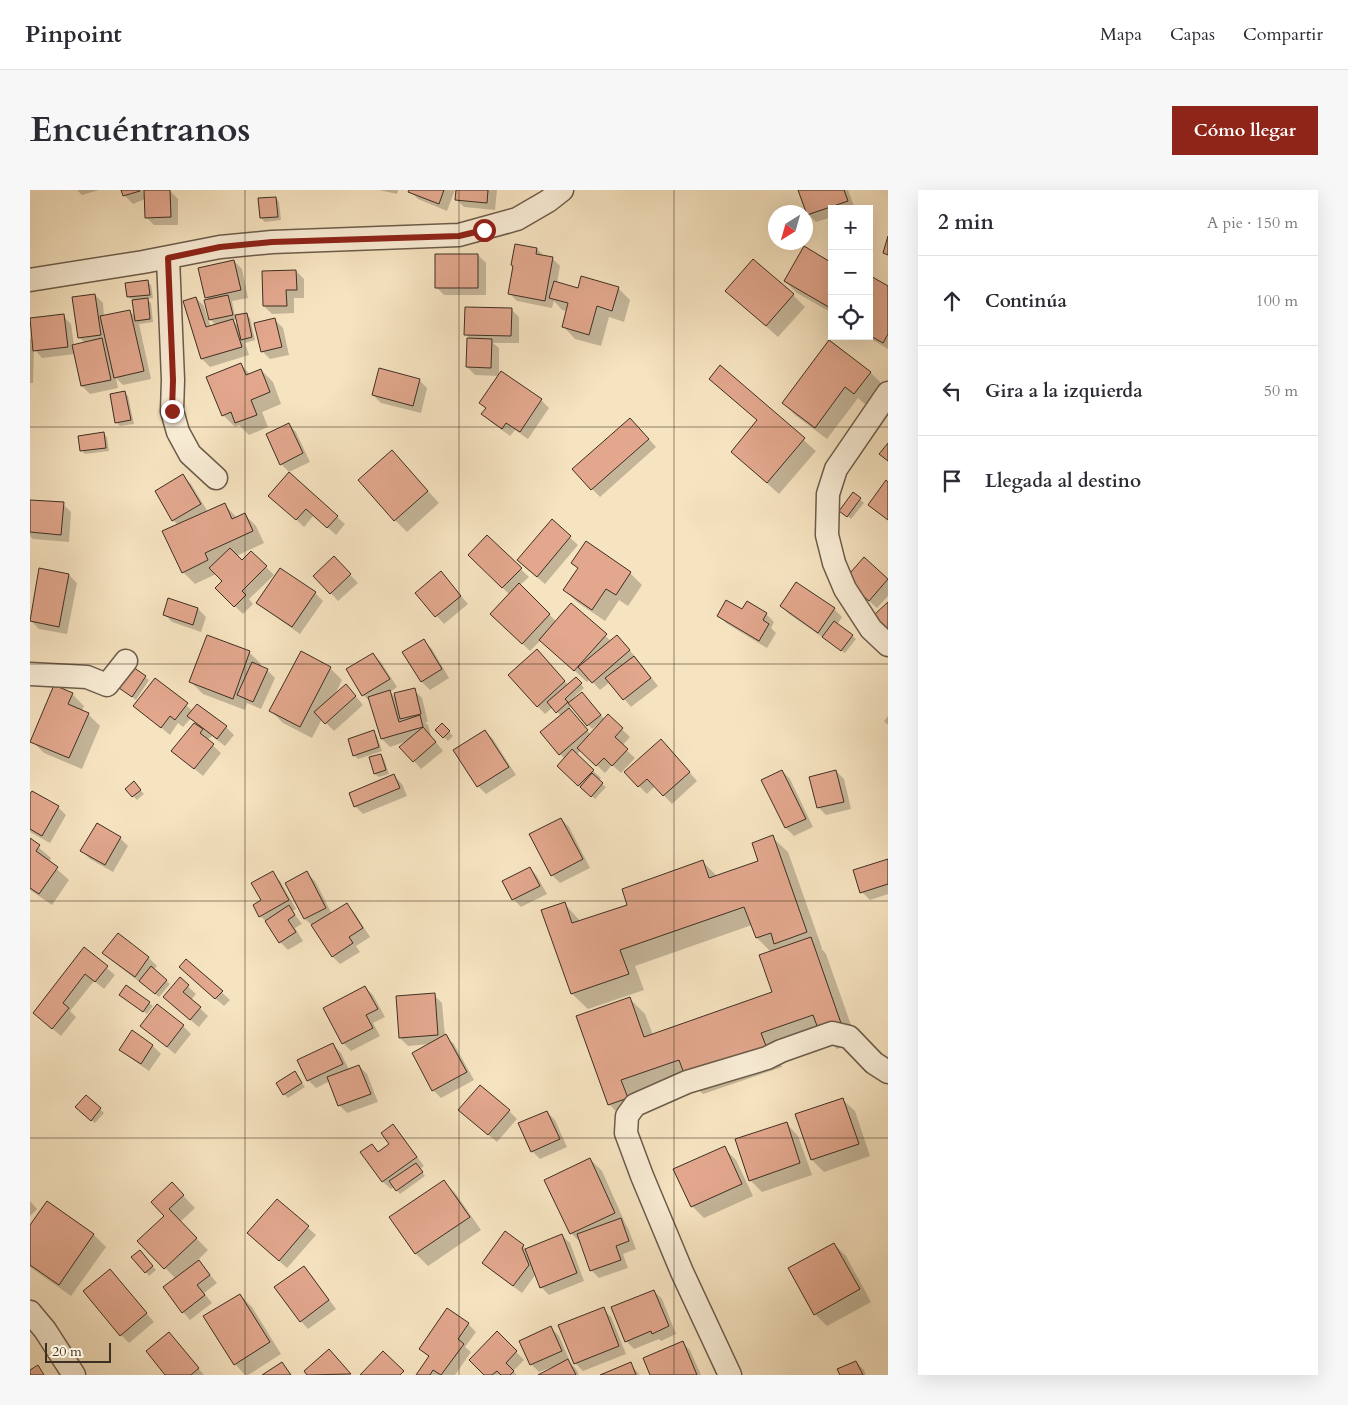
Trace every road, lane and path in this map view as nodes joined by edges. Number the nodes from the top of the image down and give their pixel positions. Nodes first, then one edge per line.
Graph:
1 (562, 190) edge
2 (168, 258) junction
3 (30, 280) edge
4 (888, 393) edge
5 (216, 478) dead end
6 (888, 645) edge
7 (126, 661) dead end
8 (30, 674) edge
9 (888, 1072) edge
10 (30, 1312) edge
11 (74, 1375) edge
12 (730, 1375) edge

1 - 2 street
2 - 3 street
2 - 5 street
4 - 6 street
7 - 8 street
9 - 12 street
10 - 11 street

